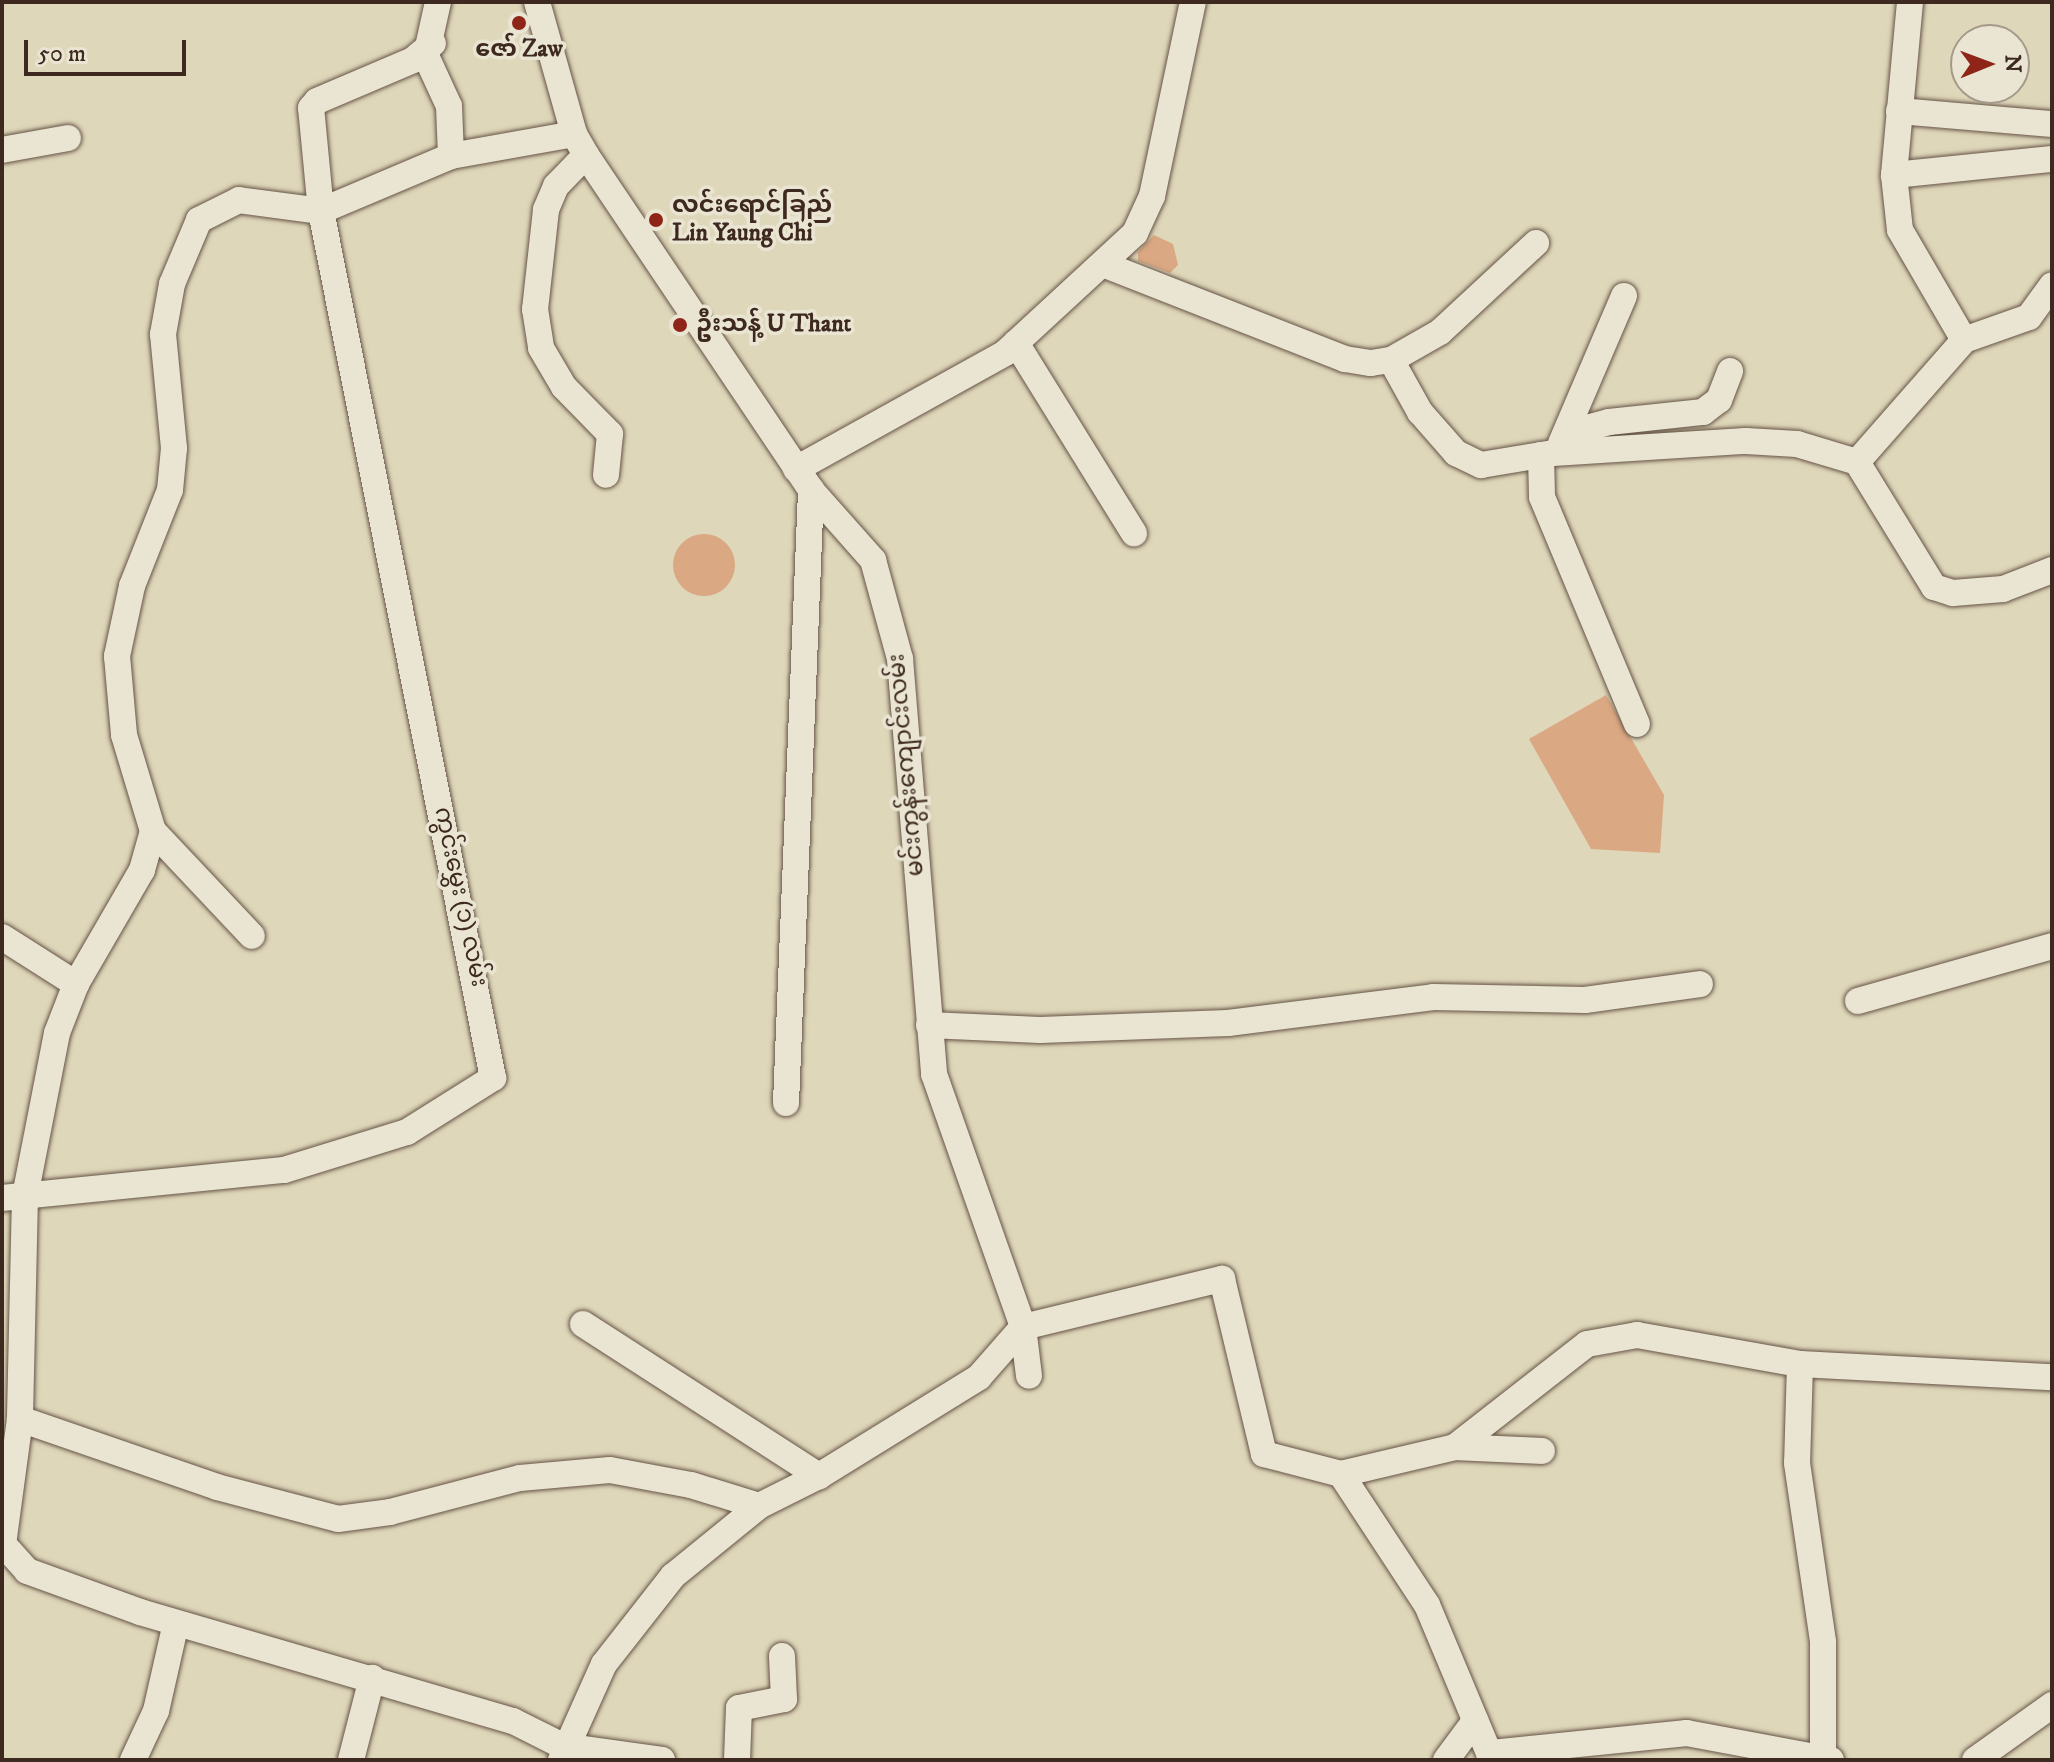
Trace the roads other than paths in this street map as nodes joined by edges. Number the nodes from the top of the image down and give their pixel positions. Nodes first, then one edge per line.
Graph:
1 (438, 2) edge
2 (537, 2) edge
3 (1193, 2) edge
4 (1910, 2) edge
5 (433, 43) junction
6 (1899, 111) junction
7 (2052, 124) edge
8 (68, 138) dead end
9 (580, 145) junction
10 (2, 150) edge
11 (451, 156) junction
12 (2052, 159) edge
13 (1894, 175) junction
14 (321, 211) junction
15 (1536, 243) dead end
16 (1105, 265) junction
17 (2052, 285) edge
18 (1624, 296) dead end
19 (1964, 340) junction
20 (1016, 343) junction
21 (1391, 360) junction
22 (1730, 371) dead end
23 (1554, 447) junction
24 (1857, 462) junction
25 (796, 469) junction
26 (606, 475) dead end
27 (811, 490) junction
28 (1134, 533) dead end
29 (2052, 570) edge
30 (1637, 724) dead end
31 (153, 831) junction
32 (252, 936) dead end
33 (2, 937) edge
34 (2052, 946) edge
35 (76, 984) junction
36 (1700, 984) dead end
37 (1858, 1001) dead end
38 (929, 1025) junction
39 (786, 1103) dead end
40 (14, 1197) edge
41 (583, 1324) dead end
42 (1023, 1327) junction
43 (1800, 1364) junction
44 (1029, 1376) dead end
45 (2052, 1377) edge
46 (20, 1419) junction
47 (1455, 1447) junction
48 (1542, 1451) dead end
49 (1341, 1474) junction
50 (819, 1476) junction
51 (759, 1506) junction
52 (176, 1623) junction
53 (782, 1656) dead end
54 (372, 1678) junction
55 (2052, 1705) edge
56 (1475, 1721) junction
57 (562, 1753) edge
58 (1490, 1756) edge
59 (1827, 1759) edge
60 (133, 1760) edge
61 (351, 1760) edge
62 (662, 1760) edge
63 (737, 1760) edge
64 (1446, 1760) edge
65 (1975, 1760) edge

1 - 5 street
2 - 9 street, မင်းကွန်းကျောင်းလမ်း
3 - 16 street
4 - 6 street
5 - 11 street
5 - 14 street
6 - 7 street
6 - 13 street
8 - 10 street
9 - 11 street
9 - 25 street, မင်းကွန်းကျောင်းလမ်း
9 - 26 street
11 - 14 street
12 - 13 street
13 - 19 street
14 - 31 street
14 - 40 street, ကွင်းမွှေး (၁) လမ်း
15 - 21 street
16 - 20 street
16 - 21 street
17 - 19 street
18 - 23 street
19 - 24 street
20 - 25 street
20 - 28 street
21 - 23 street
22 - 23 street
23 - 24 street
23 - 30 street
24 - 29 street
25 - 27 street, မင်းကွန်းကျောင်းလမ်း
27 - 38 street, မင်းကွန်းကျောင်းလမ်း
27 - 39 street
31 - 32 street
31 - 35 street
33 - 35 street
34 - 37 street
35 - 40 street
36 - 38 street
38 - 42 street, မင်းကွန်းကျောင်းလမ်း
40 - 46 street
41 - 50 street
42 - 44 street, မင်းကွန်းကျောင်းလမ်း
42 - 49 street
42 - 50 street
43 - 45 street
43 - 47 street
43 - 59 street
46 - 51 street
46 - 52 street
47 - 48 street
47 - 49 street
49 - 56 street
50 - 51 street
51 - 57 street
52 - 54 street
52 - 60 street
53 - 63 street
54 - 57 street
54 - 61 street
55 - 65 street
56 - 58 street
56 - 64 street
57 - 62 street
58 - 59 street

